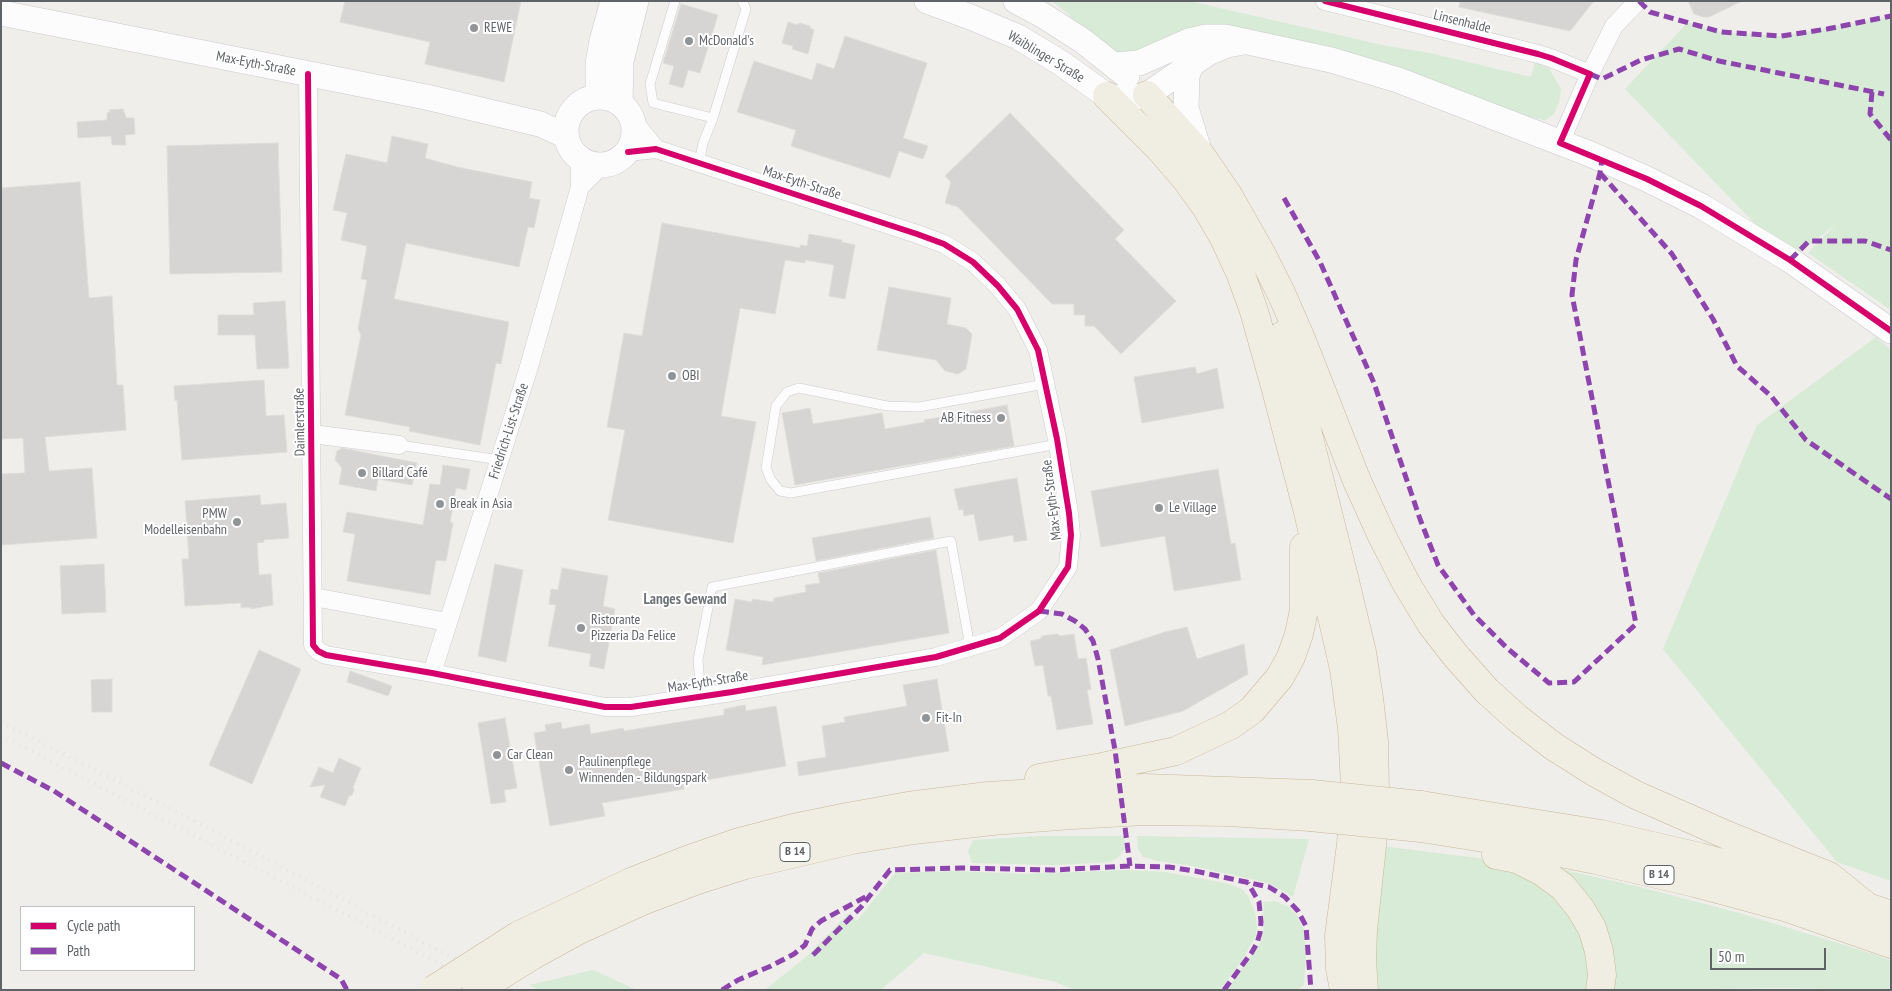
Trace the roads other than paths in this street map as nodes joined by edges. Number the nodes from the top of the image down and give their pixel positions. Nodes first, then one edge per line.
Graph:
1 (613, 1) edge
2 (636, 1) edge
3 (675, 1) edge
4 (742, 1) edge
5 (927, 1) edge
6 (1016, 1) edge
7 (1325, 1) edge
8 (1638, 1) edge
9 (1, 13) edge
10 (1242, 42) junction
11 (1191, 64) junction
12 (1114, 65) junction
13 (308, 74) junction
14 (1590, 74) junction
15 (1147, 95) junction
16 (1107, 96) junction
17 (607, 107) junction
18 (713, 118) junction
19 (540, 124) junction
20 (566, 136) junction
21 (1560, 143) junction
22 (656, 149) junction
23 (628, 152) junction
24 (1200, 154) junction
25 (590, 162) junction
26 (699, 163) junction
27 (1260, 254) junction
28 (1891, 331) edge
29 (1045, 384) junction
30 (312, 434) junction
31 (1058, 444) junction
32 (399, 445) joint
33 (500, 460) junction
34 (1308, 512) junction
35 (314, 596) junction
36 (447, 622) junction
37 (970, 647) junction
38 (432, 673) junction
39 (701, 696) junction
40 (988, 796) junction
41 (1311, 805) junction
42 (1421, 817) junction
43 (1865, 905) junction
44 (1891, 915) edge
45 (527, 944) junction
46 (1891, 944) edge
47 (433, 990) edge
48 (477, 990) edge
49 (1344, 990) edge
50 (1364, 990) edge
51 (1600, 990) edge

1 - 17 main road
2 - 17 main road
3 - 18 lane
4 - 18 lane
5 - 16 main road, Waiblinger Straße
6 - 12 main road
7 - 14 street, Linsenhalde
8 - 14 street
9 - 13 main road, Max-Eyth-Straße
10 - 11 main road
10 - 12 main road
10 - 21 main road
11 - 15 main road
11 - 24 main road
12 - 15 main road
13 - 19 main road, Max-Eyth-Straße
13 - 30 street, Daimlerstraße
14 - 21 street
15 - 16 main road
15 - 24 highway
16 - 34 highway
17 - 19 main road
17 - 20 main road
17 - 22 street
17 - 23 main road
18 - 26 lane
19 - 20 main road, Max-Eyth-Straße
20 - 25 main road
21 - 28 main road
22 - 23 street, Max-Eyth-Straße
22 - 26 street, Max-Eyth-Straße
23 - 25 main road
24 - 27 highway
25 - 33 street, Friedrich-List-Straße
26 - 29 street, Max-Eyth-Straße
27 - 43 highway
27 - 50 highway
29 - 31 street, Max-Eyth-Straße
29 - 31 lane
30 - 32 street, Daimlerstraße
30 - 35 street, Daimlerstraße
31 - 37 street, Max-Eyth-Straße
32 - 33 lane
33 - 36 street, Friedrich-List-Straße
34 - 40 highway
34 - 49 highway
35 - 36 street
35 - 38 street, Daimlerstraße
36 - 38 street, Friedrich-List-Straße
37 - 39 street, Max-Eyth-Straße
37 - 39 lane
38 - 39 street, Max-Eyth-Straße
40 - 41 highway, B 14
40 - 45 highway, B 14
41 - 42 highway, B 14, bridge
41 - 45 highway, B 14
42 - 43 highway, B 14
42 - 46 highway, B 14
42 - 51 highway
43 - 44 highway, B 14
45 - 47 highway, B 14, bridge
45 - 48 highway, B 14, bridge

